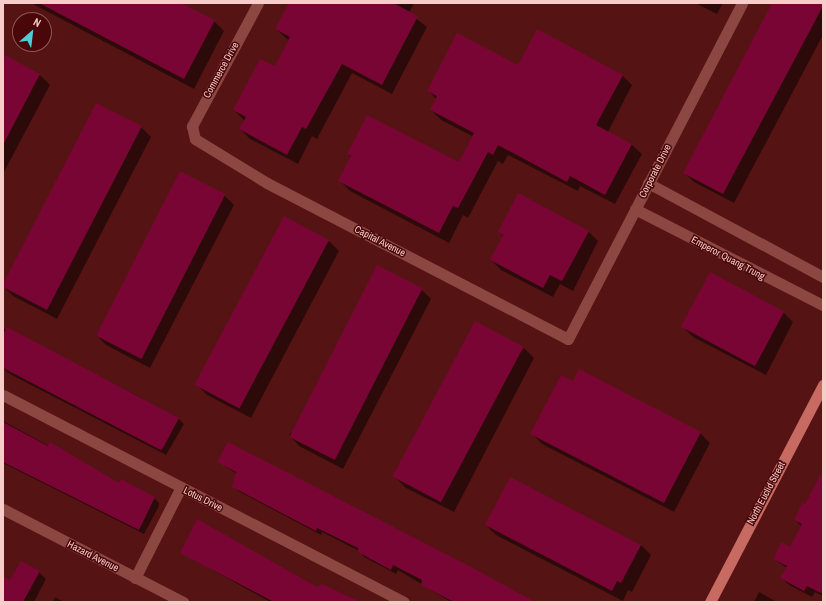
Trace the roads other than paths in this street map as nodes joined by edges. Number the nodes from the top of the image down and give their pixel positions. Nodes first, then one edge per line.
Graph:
1 (258, 3) edge
2 (742, 3) edge
3 (195, 139) joint
4 (648, 183) junction
5 (635, 209) junction
6 (823, 277) edge
7 (823, 305) edge
8 (568, 339) joint
9 (823, 385) edge
10 (3, 395) edge
11 (181, 487) junction
12 (3, 510) edge
13 (135, 578) junction
14 (183, 602) edge
15 (404, 602) edge
16 (710, 602) edge

1 - 3 street, Commerce Drive
2 - 4 street, Corporate Drive
3 - 8 street, Capital Avenue
4 - 5 street, Corporate Drive
4 - 6 street
5 - 7 street, Emperor Quang Trung
5 - 8 street, Corporate Drive
9 - 16 main road, North Euclid Street
10 - 11 street, Lotus Drive
11 - 13 street
11 - 15 street, Lotus Drive
12 - 13 street, Hazard Avenue
13 - 14 street, Hazard Avenue

